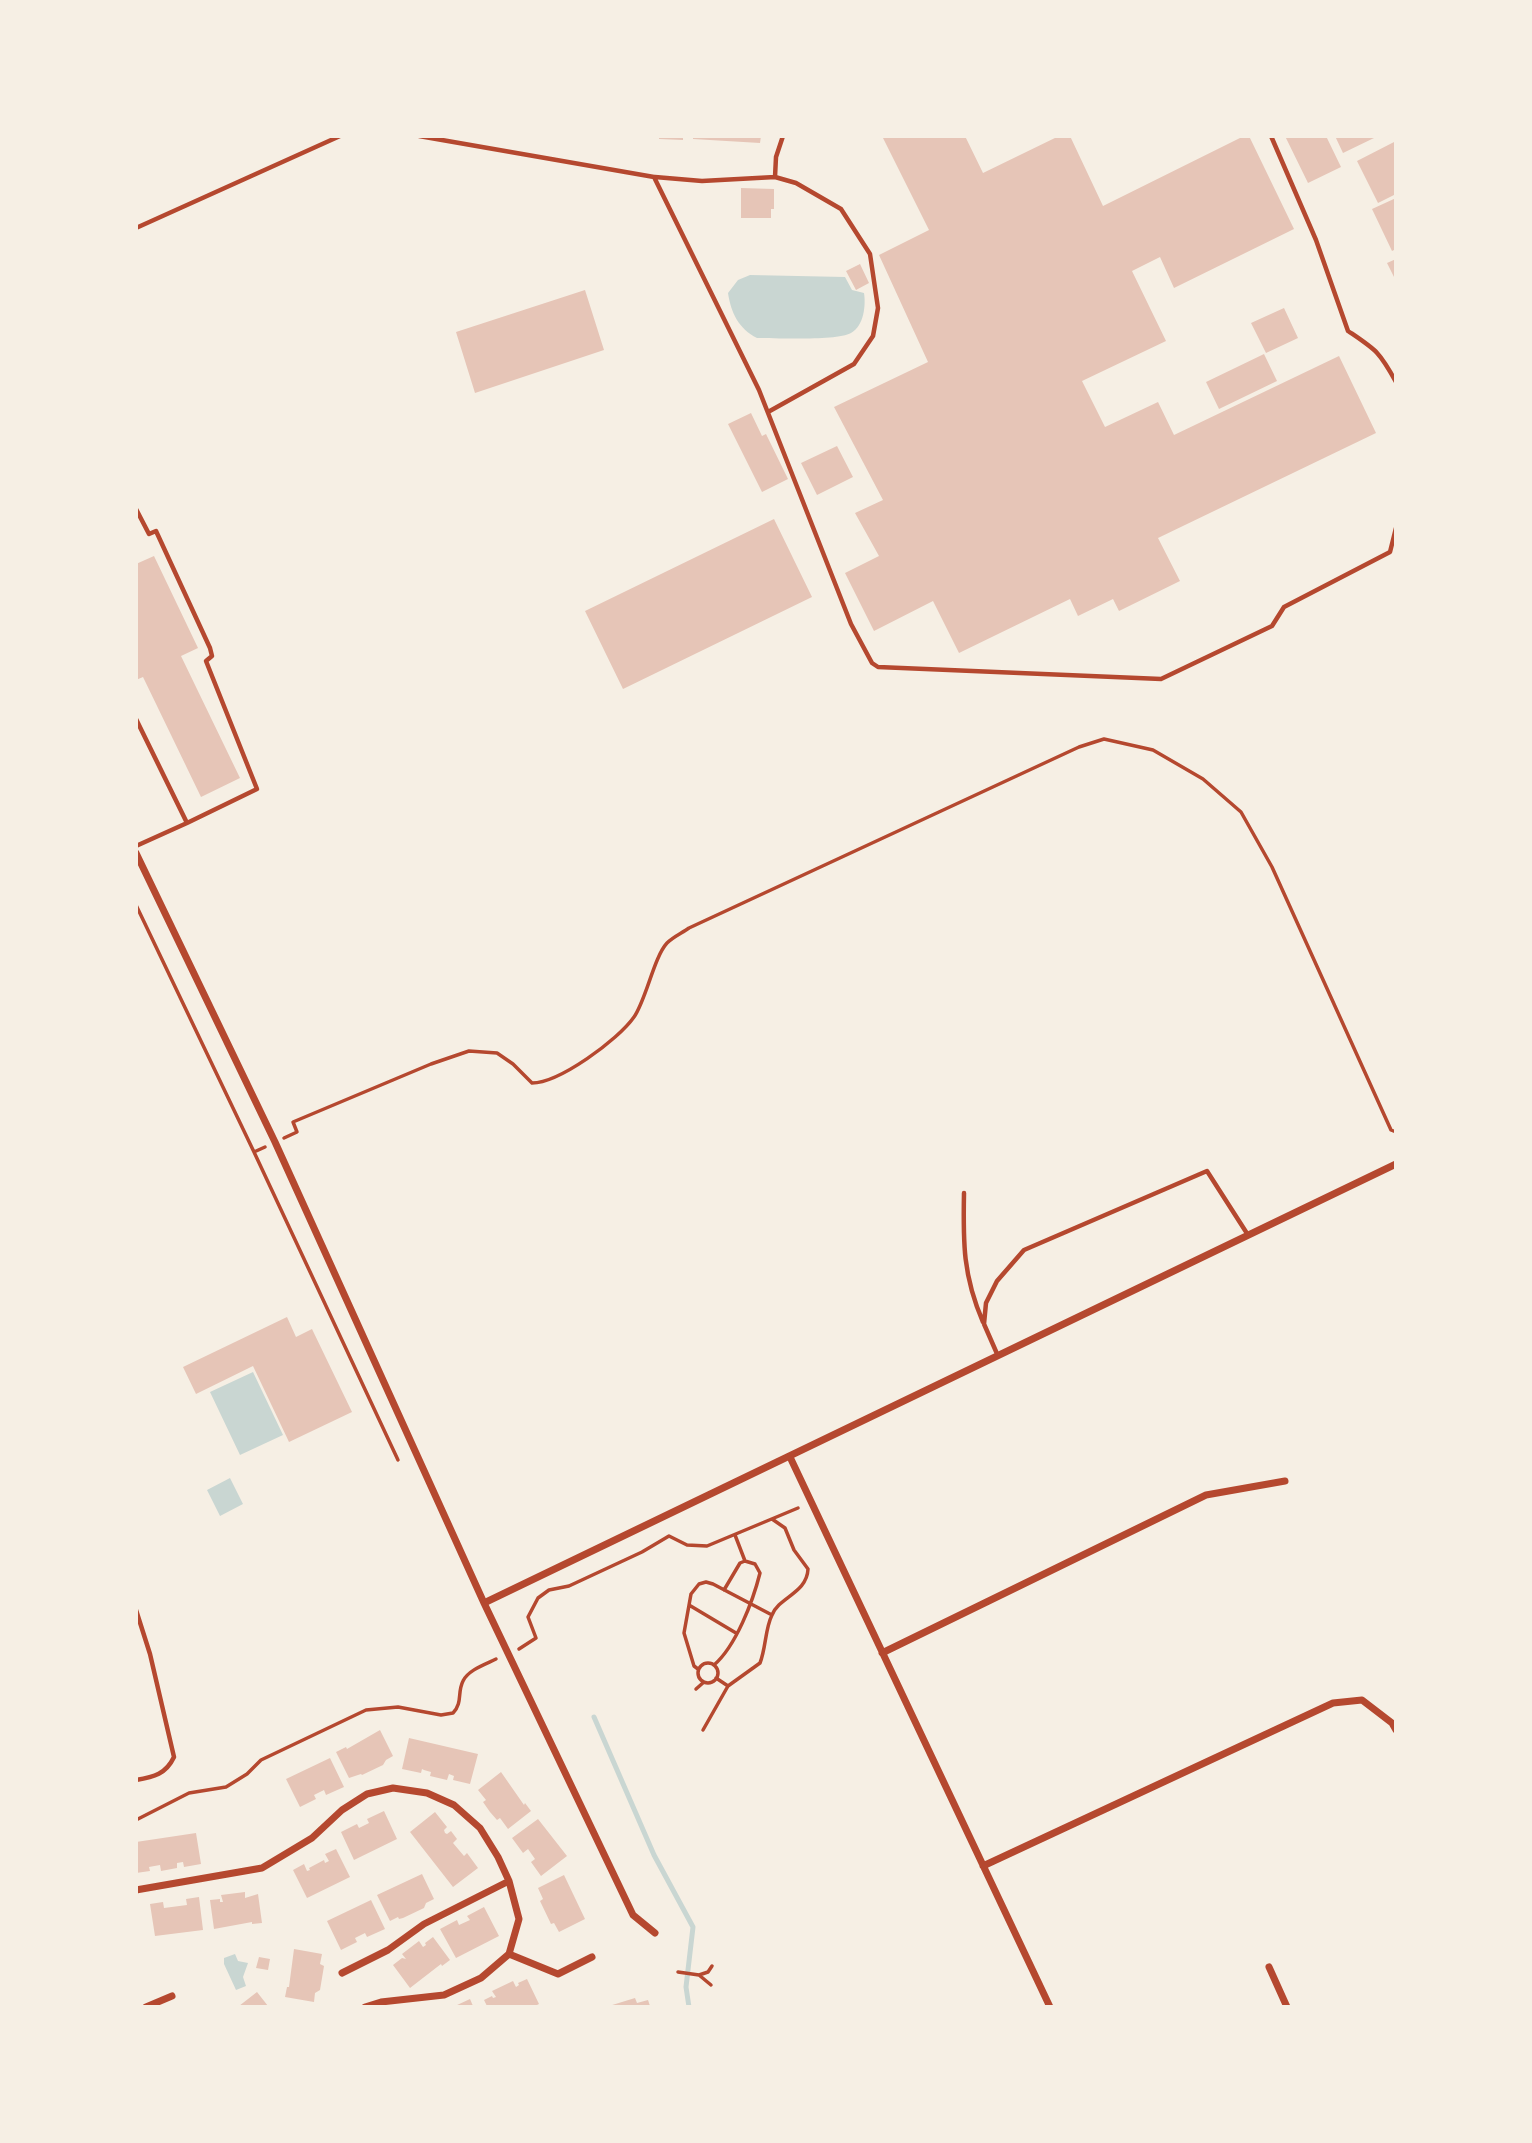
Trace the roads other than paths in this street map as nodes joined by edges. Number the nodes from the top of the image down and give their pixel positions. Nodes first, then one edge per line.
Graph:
1 (340, 136) edge
2 (419, 136) edge
3 (783, 136) edge
4 (1271, 136) edge
5 (654, 177) junction
6 (775, 177) junction
7 (136, 228) edge
8 (1395, 382) edge
9 (767, 412) junction
10 (136, 509) edge
11 (1395, 528) edge
12 (136, 719) edge
13 (187, 822) junction
14 (136, 846) edge
15 (136, 853) edge
16 (1395, 1164) edge
17 (964, 1193) dead end
18 (1248, 1235) junction
19 (984, 1324) junction
20 (998, 1356) junction
21 (790, 1457) junction
22 (1285, 1481) dead end
23 (484, 1603) junction
24 (136, 1610) edge
25 (882, 1653) junction
26 (1395, 1730) edge
27 (136, 1780) edge
28 (983, 1866) junction
29 (509, 1881) junction
30 (136, 1891) edge
31 (656, 1933) dead end
32 (509, 1954) junction
33 (592, 1957) dead end
34 (1269, 1967) dead end
35 (342, 1973) dead end
36 (172, 1996) dead end
37 (146, 2007) edge
38 (365, 2007) edge
39 (1050, 2007) edge
40 (1287, 2007) edge

1 - 7 lane
2 - 5 lane
3 - 6 lane
4 - 8 lane
5 - 6 lane
5 - 9 lane
6 - 9 lane
9 - 11 lane
10 - 13 lane
12 - 13 lane
13 - 14 lane
15 - 23 street
16 - 18 street
17 - 19 lane
18 - 19 lane
18 - 20 street
19 - 20 lane
20 - 21 street
21 - 23 street
21 - 25 street
22 - 25 street
23 - 31 street
24 - 27 lane
25 - 28 street
26 - 28 street
28 - 39 street
29 - 30 street
29 - 32 street
29 - 35 street
32 - 33 street
32 - 38 street
34 - 40 street
36 - 37 street

